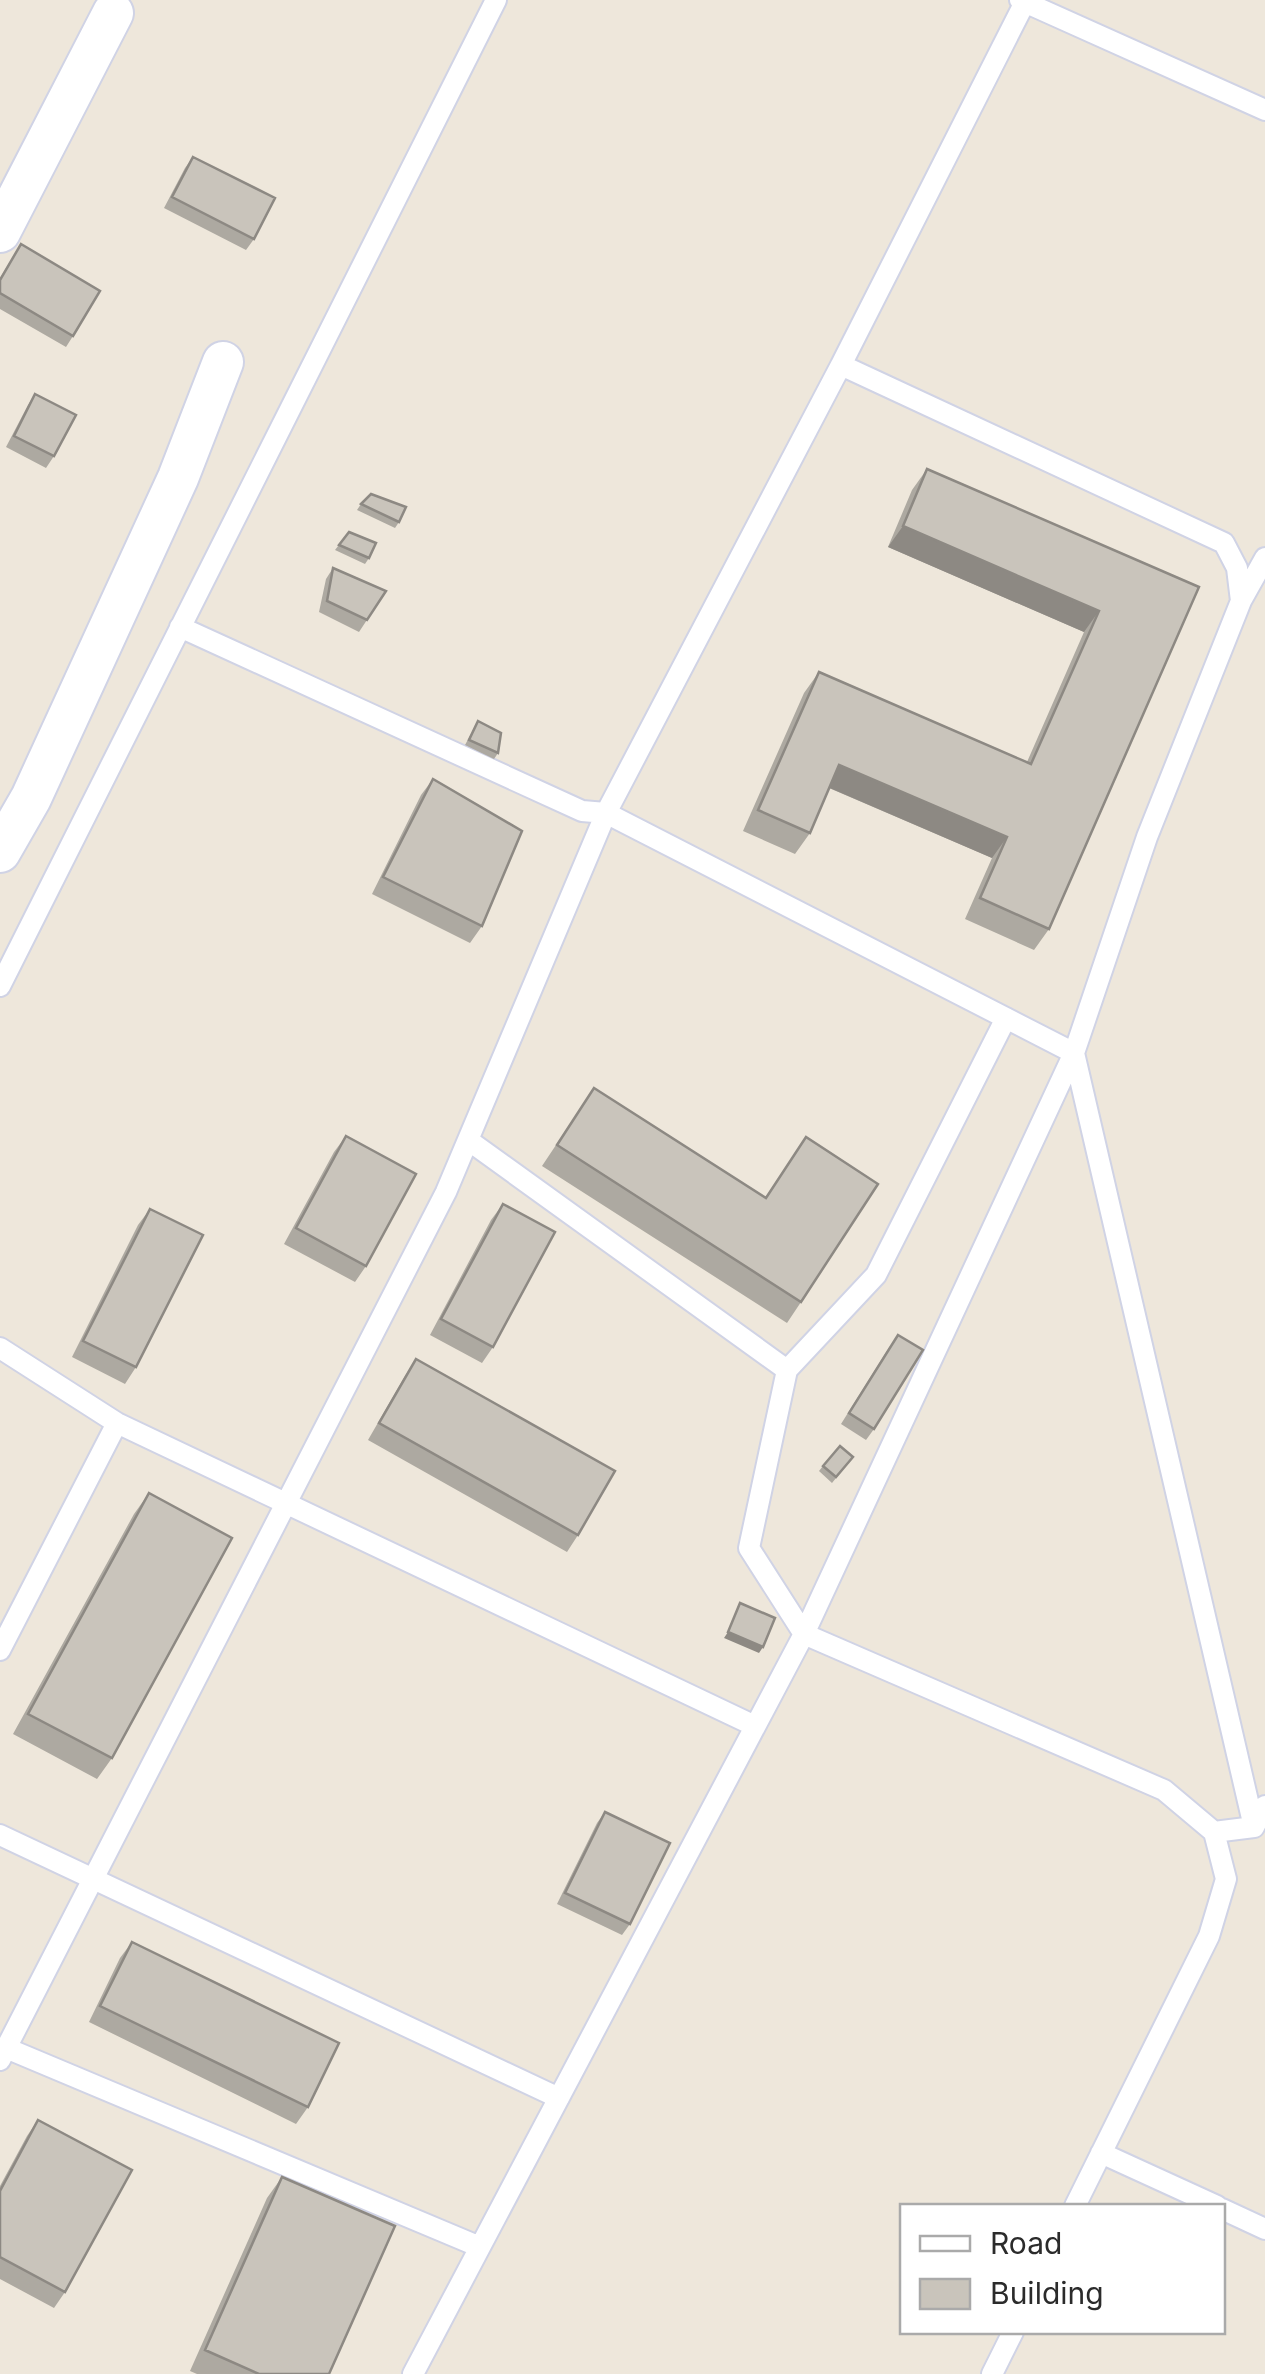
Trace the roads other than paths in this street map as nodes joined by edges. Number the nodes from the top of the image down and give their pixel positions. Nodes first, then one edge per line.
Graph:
1 (496, 0) edge
2 (1024, 1) edge
3 (113, 13) dead end
4 (1265, 110) edge
5 (0, 232) edge
6 (223, 362) dead end
7 (841, 366) junction
8 (1265, 558) edge
9 (1240, 602) junction
10 (180, 627) junction
11 (606, 814) junction
12 (0, 852) edge
13 (0, 986) edge
14 (1006, 1018) junction
15 (1074, 1052) junction
16 (468, 1140) junction
17 (0, 1348) edge
18 (787, 1370) junction
19 (117, 1424) junction
20 (284, 1506) junction
21 (804, 1634) junction
22 (0, 1650) edge
23 (755, 1726) junction
24 (1265, 1806) edge
25 (1254, 1826) junction
26 (1214, 1832) junction
27 (0, 1836) edge
28 (92, 1879) junction
29 (3, 2054) edge
30 (559, 2098) junction
31 (1101, 2153) junction
32 (1076, 2204) edge
33 (1211, 2204) edge
34 (1225, 2210) edge
35 (1265, 2228) edge
36 (480, 2248) junction
37 (1012, 2334) edge
38 (413, 2374) edge
39 (992, 2374) edge

1 - 10 lane
2 - 4 lane
2 - 7 lane
3 - 5 street
6 - 12 street
7 - 9 lane
7 - 11 lane
8 - 9 lane
9 - 15 lane
10 - 11 lane
10 - 13 lane
11 - 14 lane
11 - 16 lane
14 - 15 lane
14 - 18 lane
15 - 21 lane
15 - 25 lane
16 - 18 lane
16 - 20 lane
17 - 19 lane
18 - 21 lane
19 - 20 lane
19 - 22 lane
20 - 23 lane
20 - 28 lane
21 - 23 lane
21 - 26 lane
23 - 30 lane
24 - 25 lane
25 - 26 lane
26 - 31 lane
27 - 28 lane
28 - 29 lane
28 - 30 lane
29 - 36 lane
30 - 36 lane
31 - 32 lane
31 - 33 lane
34 - 35 lane
36 - 38 lane
37 - 39 lane

